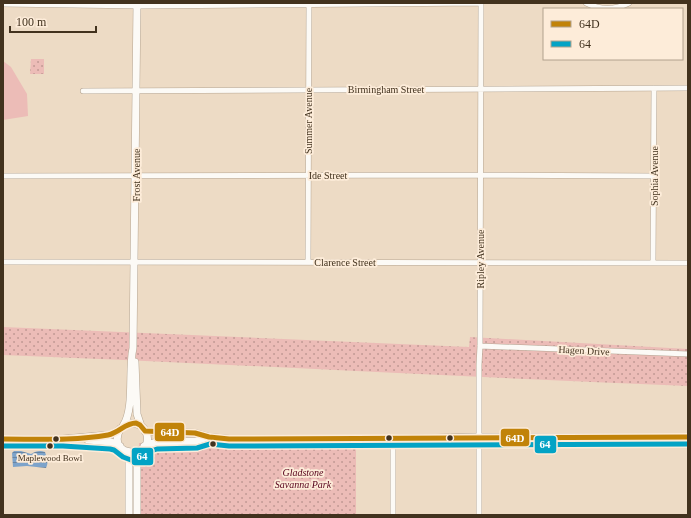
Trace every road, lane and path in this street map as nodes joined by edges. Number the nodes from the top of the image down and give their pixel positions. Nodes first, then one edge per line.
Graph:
1 (309, 3) edge
2 (481, 3) edge
3 (586, 3) edge
4 (630, 3) edge
5 (3, 4) edge
6 (137, 4) edge
7 (603, 8) edge
8 (616, 8) edge
9 (654, 88) junction
10 (688, 88) edge
11 (481, 89) junction
12 (308, 90) junction
13 (83, 91) dead end
14 (136, 91) junction
15 (308, 175) junction
16 (481, 175) junction
17 (3, 176) edge
18 (136, 176) junction
19 (654, 176) junction
20 (3, 262) edge
21 (135, 262) junction
22 (308, 262) junction
23 (480, 263) junction
24 (653, 263) junction
25 (688, 263) edge
26 (480, 346) junction
27 (133, 348) junction
28 (688, 354) edge
29 (121, 428) junction
30 (143, 429) junction
31 (209, 437) junction
32 (479, 437) junction
33 (688, 437) edge
34 (3, 439) edge
35 (63, 439) junction
36 (393, 439) junction
37 (120, 446) junction
38 (142, 448) junction
39 (126, 451) junction
40 (129, 515) edge
41 (137, 515) edge
42 (394, 515) edge
43 (480, 515) edge

1 - 2 street
1 - 6 street
1 - 12 street, Summer Avenue
2 - 11 street, Ripley Avenue
3 - 7 street
4 - 8 street
5 - 6 street
6 - 14 street, Frost Avenue
9 - 10 street, Birmingham Street
9 - 11 street, Birmingham Street
9 - 19 street, Sophia Avenue
11 - 12 street, Birmingham Street
11 - 16 street, Ripley Avenue
12 - 14 street, Birmingham Street
12 - 15 street, Summer Avenue
13 - 14 street, Birmingham Street
14 - 18 street, Frost Avenue
15 - 16 street, Ide Street
15 - 18 street, Ide Street
15 - 22 street, Summer Avenue
16 - 19 street, Ide Street
16 - 23 street, Ripley Avenue
17 - 18 street, Ide Street
18 - 21 street, Frost Avenue
19 - 24 street, Sophia Avenue
20 - 21 street, Clarence Street
21 - 22 street, Clarence Street
21 - 27 street, Frost Avenue
22 - 23 street, Clarence Street
23 - 24 street, Clarence Street
23 - 26 street, Ripley Avenue
24 - 25 street, Clarence Street
26 - 28 street, Hagen Drive
26 - 32 street, Ripley Avenue
27 - 29 street, Frost Avenue
27 - 30 street, Frost Avenue
29 - 30 street
29 - 35 street
29 - 37 street
30 - 31 street
30 - 38 street
31 - 36 street
31 - 38 street
32 - 33 street
32 - 36 street
32 - 43 street, Ripley Avenue
34 - 35 street
35 - 37 street
36 - 42 street
37 - 39 street
38 - 39 street
38 - 41 street
39 - 40 street

